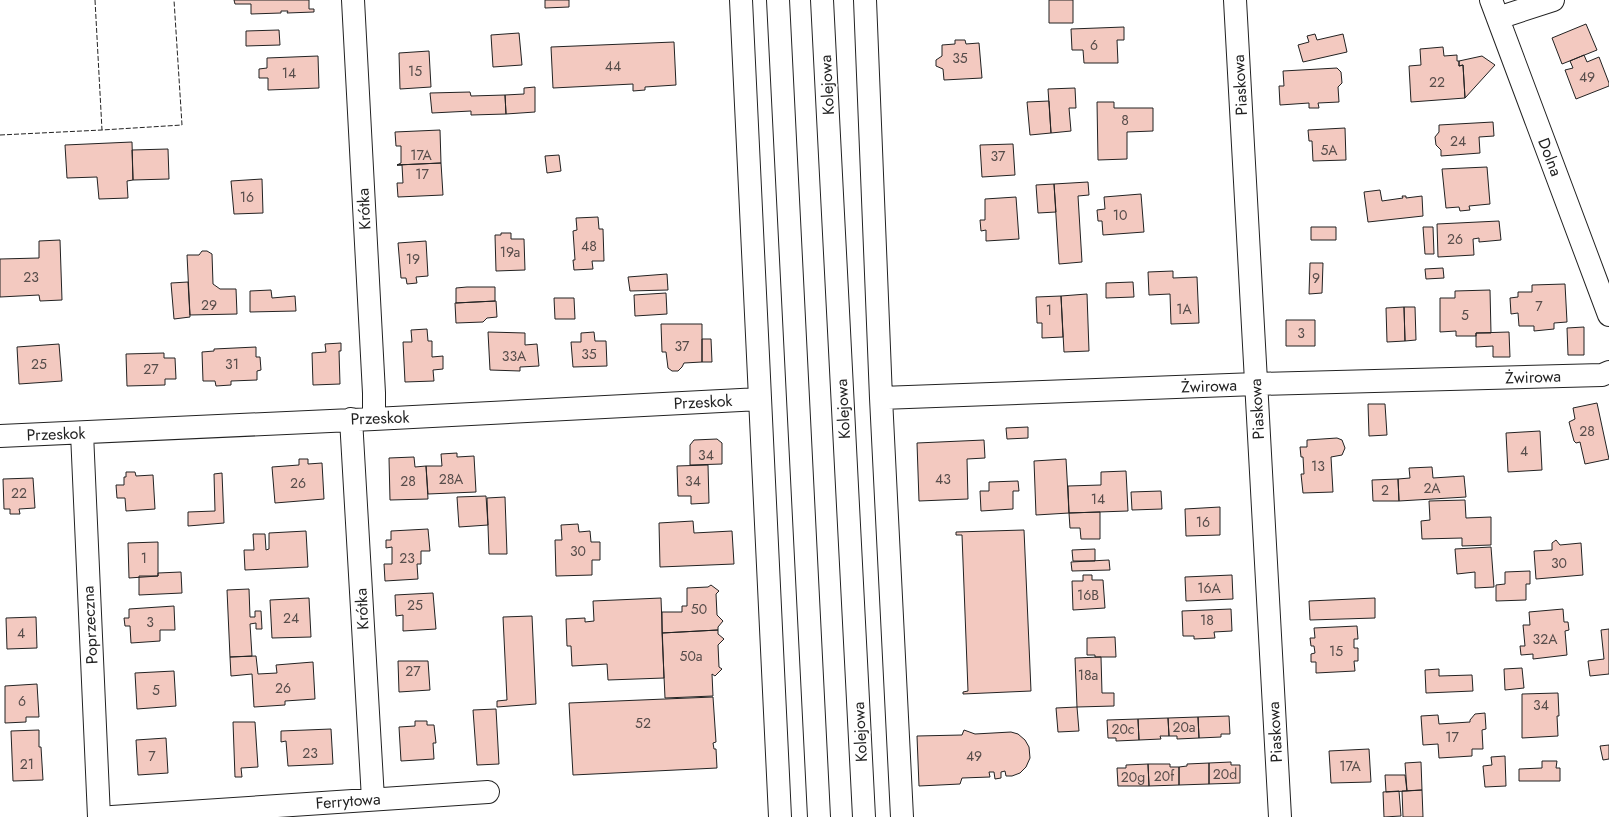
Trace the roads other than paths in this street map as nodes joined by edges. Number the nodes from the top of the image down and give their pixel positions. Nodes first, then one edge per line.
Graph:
1 (353, 0) edge
2 (741, 0) edge
3 (778, 0) edge
4 (822, 0) edge
5 (865, 0) edge
6 (1235, 0) edge
7 (1553, 0) edge
8 (1494, 9) edge
9 (1609, 315) edge
10 (1609, 372) edge
11 (1256, 384) junction
12 (880, 398) junction
13 (760, 399) junction
14 (351, 419) junction
15 (374, 419) junction
16 (82, 433) junction
17 (0, 436) edge
18 (488, 792) dead end
19 (373, 799) junction
20 (99, 817) edge
21 (112, 817) edge
22 (780, 817) edge
23 (819, 817) edge
24 (864, 817) edge
25 (902, 817) edge
26 (1280, 817) edge

1 - 15 main road, Krótka
2 - 13 main road
3 - 23 main road
4 - 24 main road, Kolejowa
5 - 12 main road
6 - 11 main road, Piaskowa
7 - 8 main road
8 - 9 main road, Dolna
10 - 11 main road, Żwirowa
11 - 12 main road, Żwirowa
11 - 26 main road, Piaskowa
12 - 25 main road
13 - 15 main road, Przeskok
13 - 22 main road
14 - 15 main road, Przeskok
14 - 16 main road, Przeskok
14 - 19 main road, Krótka
16 - 17 main road, Przeskok
16 - 20 main road, Poprzeczna
18 - 19 main road, Ferrytowa
19 - 21 main road, Ferrytowa

